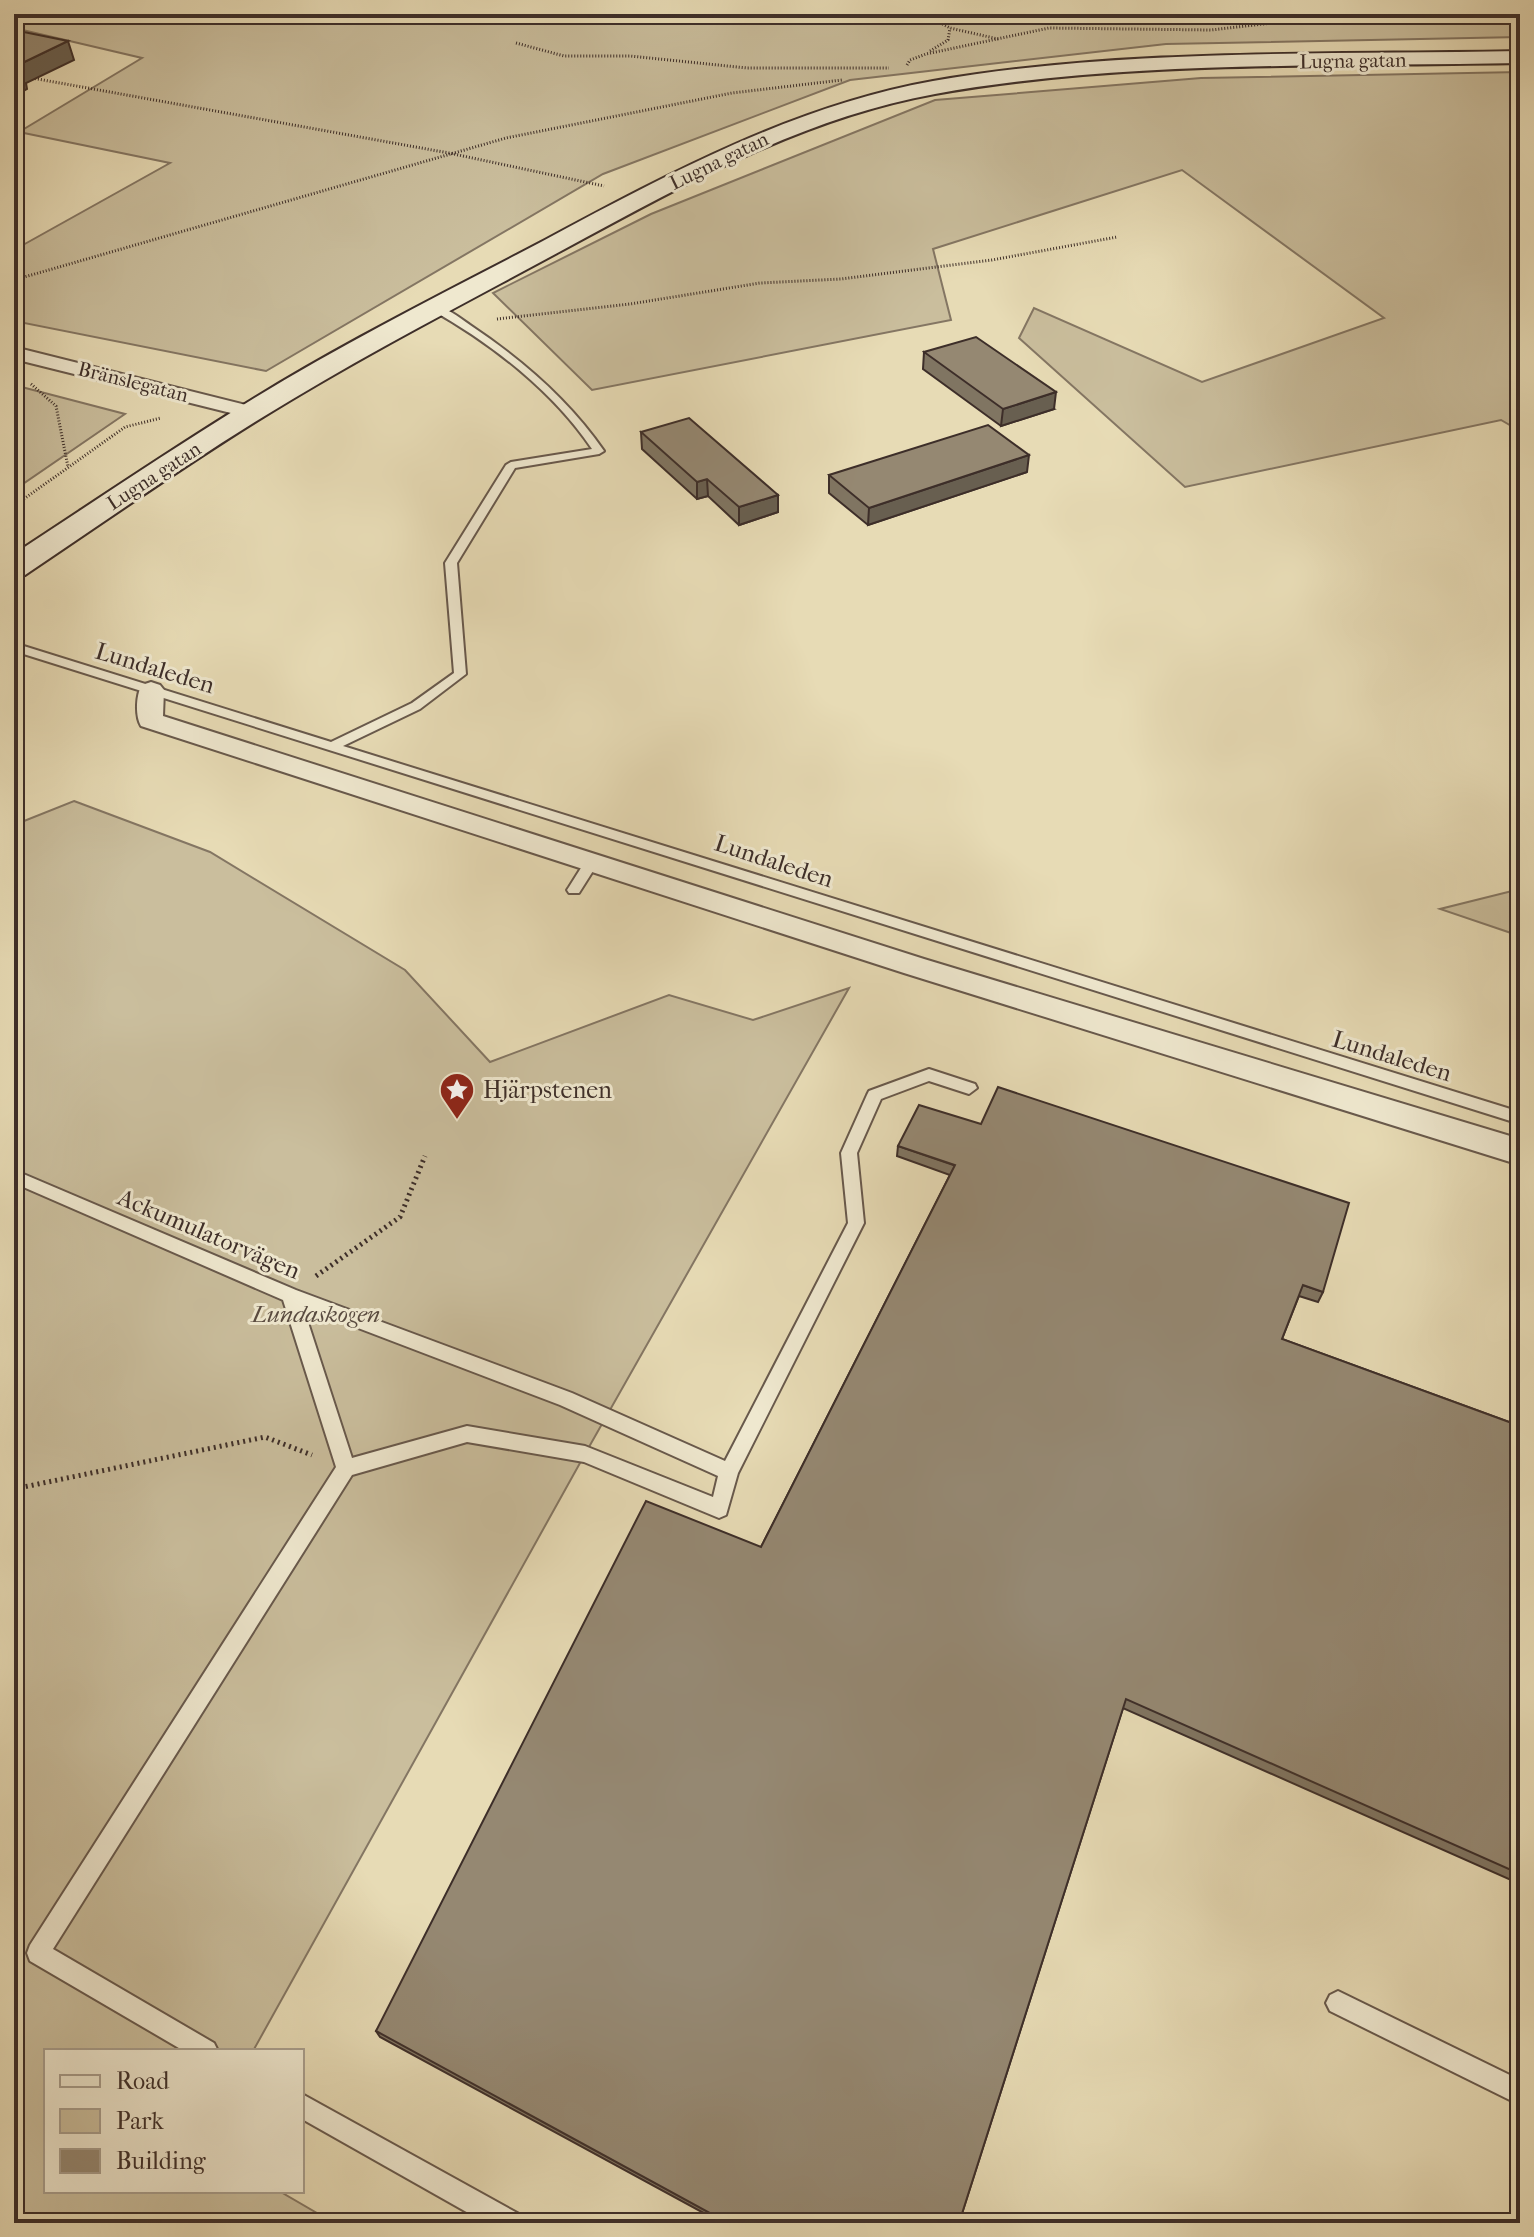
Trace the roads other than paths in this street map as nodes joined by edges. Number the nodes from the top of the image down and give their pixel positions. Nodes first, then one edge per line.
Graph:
1 (1520, 57) edge
2 (435, 308) junction
3 (14, 353) edge
4 (251, 412) junction
5 (14, 568) edge
6 (14, 647) edge
7 (151, 690) junction
8 (332, 746) junction
9 (591, 863) junction
10 (574, 890) dead end
11 (969, 1088) dead end
12 (1520, 1118) edge
13 (1520, 1152) edge
14 (14, 1176) edge
15 (290, 1295) junction
16 (346, 1468) junction
17 (729, 1472) junction
18 (1338, 2003) dead end
19 (203, 2049) edge
20 (1520, 2093) edge
21 (304, 2107) edge
22 (510, 2223) edge

1 - 2 main road, Lugna gatan
2 - 4 main road, Lugna gatan
2 - 8 lane
3 - 4 street, Bränslegatan
4 - 5 main road, Lugna gatan
6 - 7 lane, Lundaleden
7 - 8 lane, Lundaleden
7 - 9 street
8 - 12 lane, Lundaleden
9 - 10 lane
9 - 13 street
11 - 17 lane
14 - 15 lane, Ackumulatorvägen
15 - 16 lane
15 - 17 lane, Ackumulatorvägen
16 - 17 lane
16 - 19 lane
18 - 20 lane
21 - 22 lane

